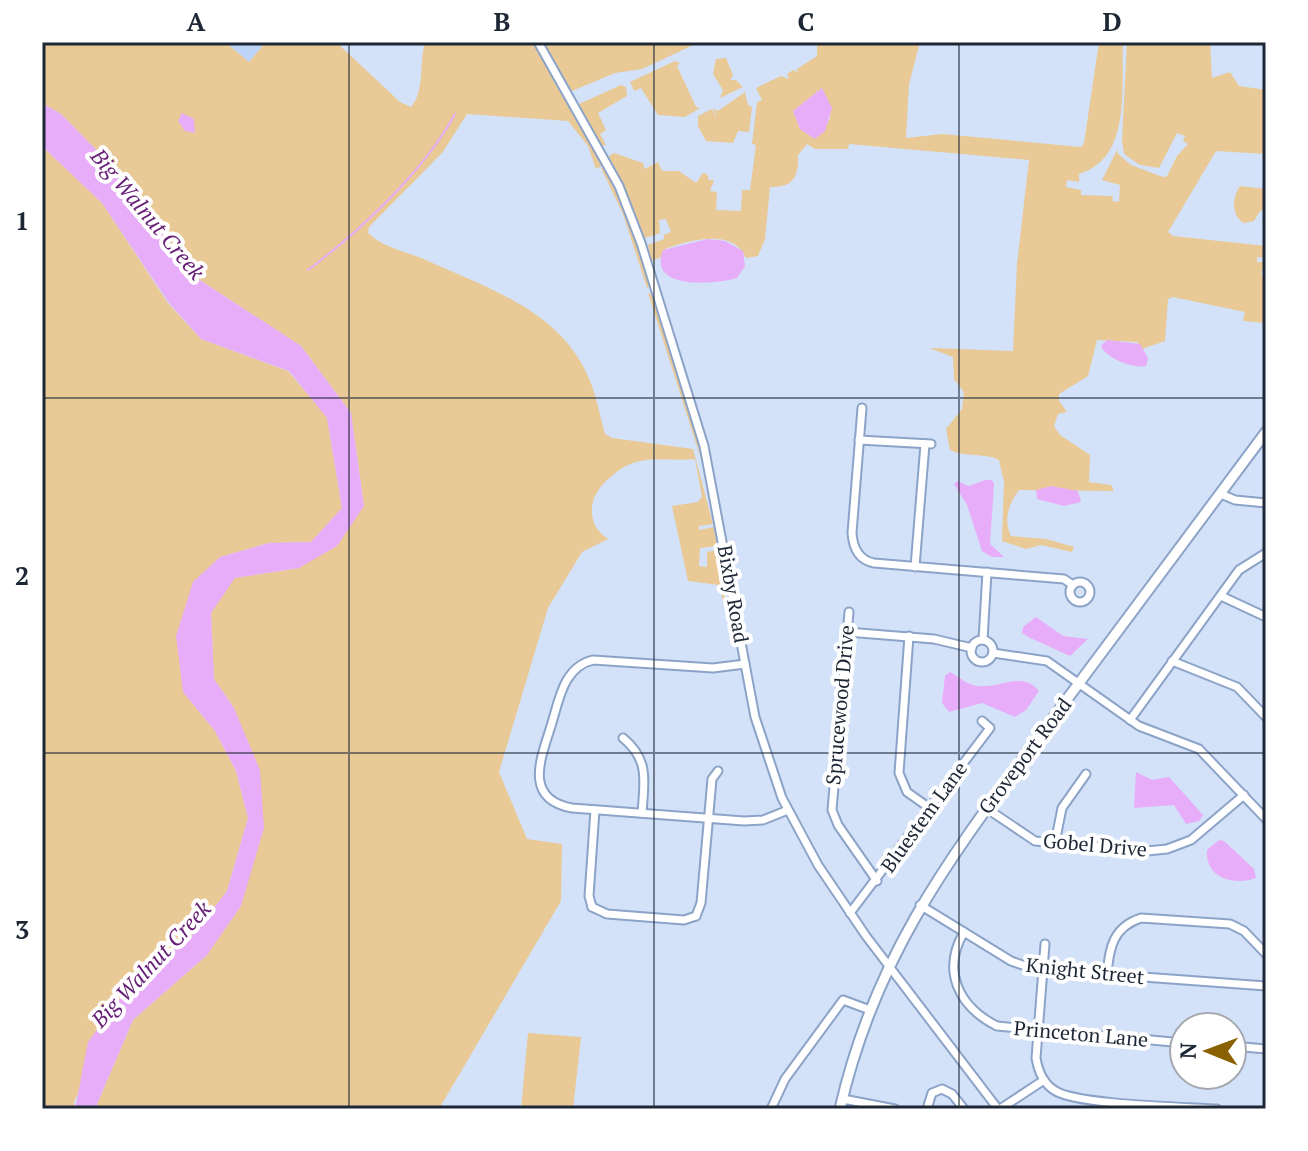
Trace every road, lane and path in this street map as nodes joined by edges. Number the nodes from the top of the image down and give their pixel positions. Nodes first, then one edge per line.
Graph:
1 (538, 42) edge
2 (862, 408) dead end
3 (1266, 432) edge
4 (859, 440) junction
5 (1221, 494) junction
6 (1266, 503) edge
7 (1266, 553) edge
8 (915, 567) junction
9 (987, 572) junction
10 (1073, 585) dead end
11 (1221, 596) junction
12 (849, 612) dead end
13 (1266, 617) edge
14 (847, 632) junction
15 (909, 636) junction
16 (983, 640) junction
17 (972, 648) junction
18 (993, 653) junction
19 (1172, 661) junction
20 (745, 664) junction
21 (1078, 684) junction
22 (1266, 717) edge
23 (1130, 720) junction
24 (982, 721) dead end
25 (990, 728) junction
26 (999, 734) dead end
27 (623, 738) dead end
28 (718, 771) dead end
29 (1086, 774) dead end
30 (1244, 795) junction
31 (986, 808) junction
32 (931, 809) junction
33 (595, 810) junction
34 (788, 810) junction
35 (642, 813) junction
36 (708, 819) junction
37 (1266, 819) edge
38 (1055, 843) junction
39 (877, 881) junction
40 (920, 905) junction
41 (850, 913) junction
42 (964, 932) junction
43 (1045, 944) dead end
44 (1266, 954) edge
45 (888, 966) junction
46 (1043, 970) junction
47 (1107, 975) junction
48 (1266, 986) edge
49 (870, 1010) junction
50 (1038, 1031) junction
51 (1168, 1042) edge
52 (1044, 1080) junction
53 (842, 1104) edge
54 (771, 1109) edge
55 (895, 1109) edge
56 (927, 1109) edge
57 (964, 1109) edge
58 (999, 1109) edge
59 (1217, 1109) edge

1 - 20 street, Bixby Road
2 - 4 street
3 - 5 main road, Groveport Road
4 - 8 street
4 - 8 street
5 - 6 street
5 - 21 main road, Groveport Road
7 - 11 street
8 - 9 street
9 - 10 street
9 - 16 street
11 - 13 street
11 - 19 street
12 - 14 street, Sprucewood Drive
14 - 15 street
14 - 39 street, Sprucewood Drive
15 - 17 street
15 - 32 street
16 - 17 street
16 - 18 street
17 - 18 street
18 - 21 street
19 - 22 street
19 - 23 street
20 - 33 street
20 - 34 street, Bixby Road
21 - 23 street
21 - 31 main road, Groveport Road
23 - 30 street
24 - 25 street
25 - 26 street
25 - 32 street, Bluestem Lane
27 - 35 street
28 - 36 street
29 - 38 street
30 - 37 street
30 - 38 street, Gobel Drive
31 - 38 street, Gobel Drive
31 - 40 main road, Groveport Road
32 - 39 street, Bluestem Lane
33 - 35 street
33 - 36 street
34 - 36 street
34 - 41 street, Bixby Road
35 - 36 street
39 - 41 street, Bluestem Lane
40 - 42 street, Knight Street
40 - 45 main road, Groveport Road
41 - 45 street, Bixby Road
42 - 46 street, Knight Street
42 - 50 street, Princeton Lane
43 - 46 street
44 - 47 street
45 - 49 main road, Groveport Road
45 - 58 street, Bixby Road
46 - 47 street, Knight Street
46 - 50 street
47 - 48 street, Knight Street
49 - 53 main road, Groveport Road
49 - 54 street
50 - 51 street, Princeton Lane
50 - 52 street
52 - 58 street
52 - 59 street
53 - 55 street
56 - 57 street

